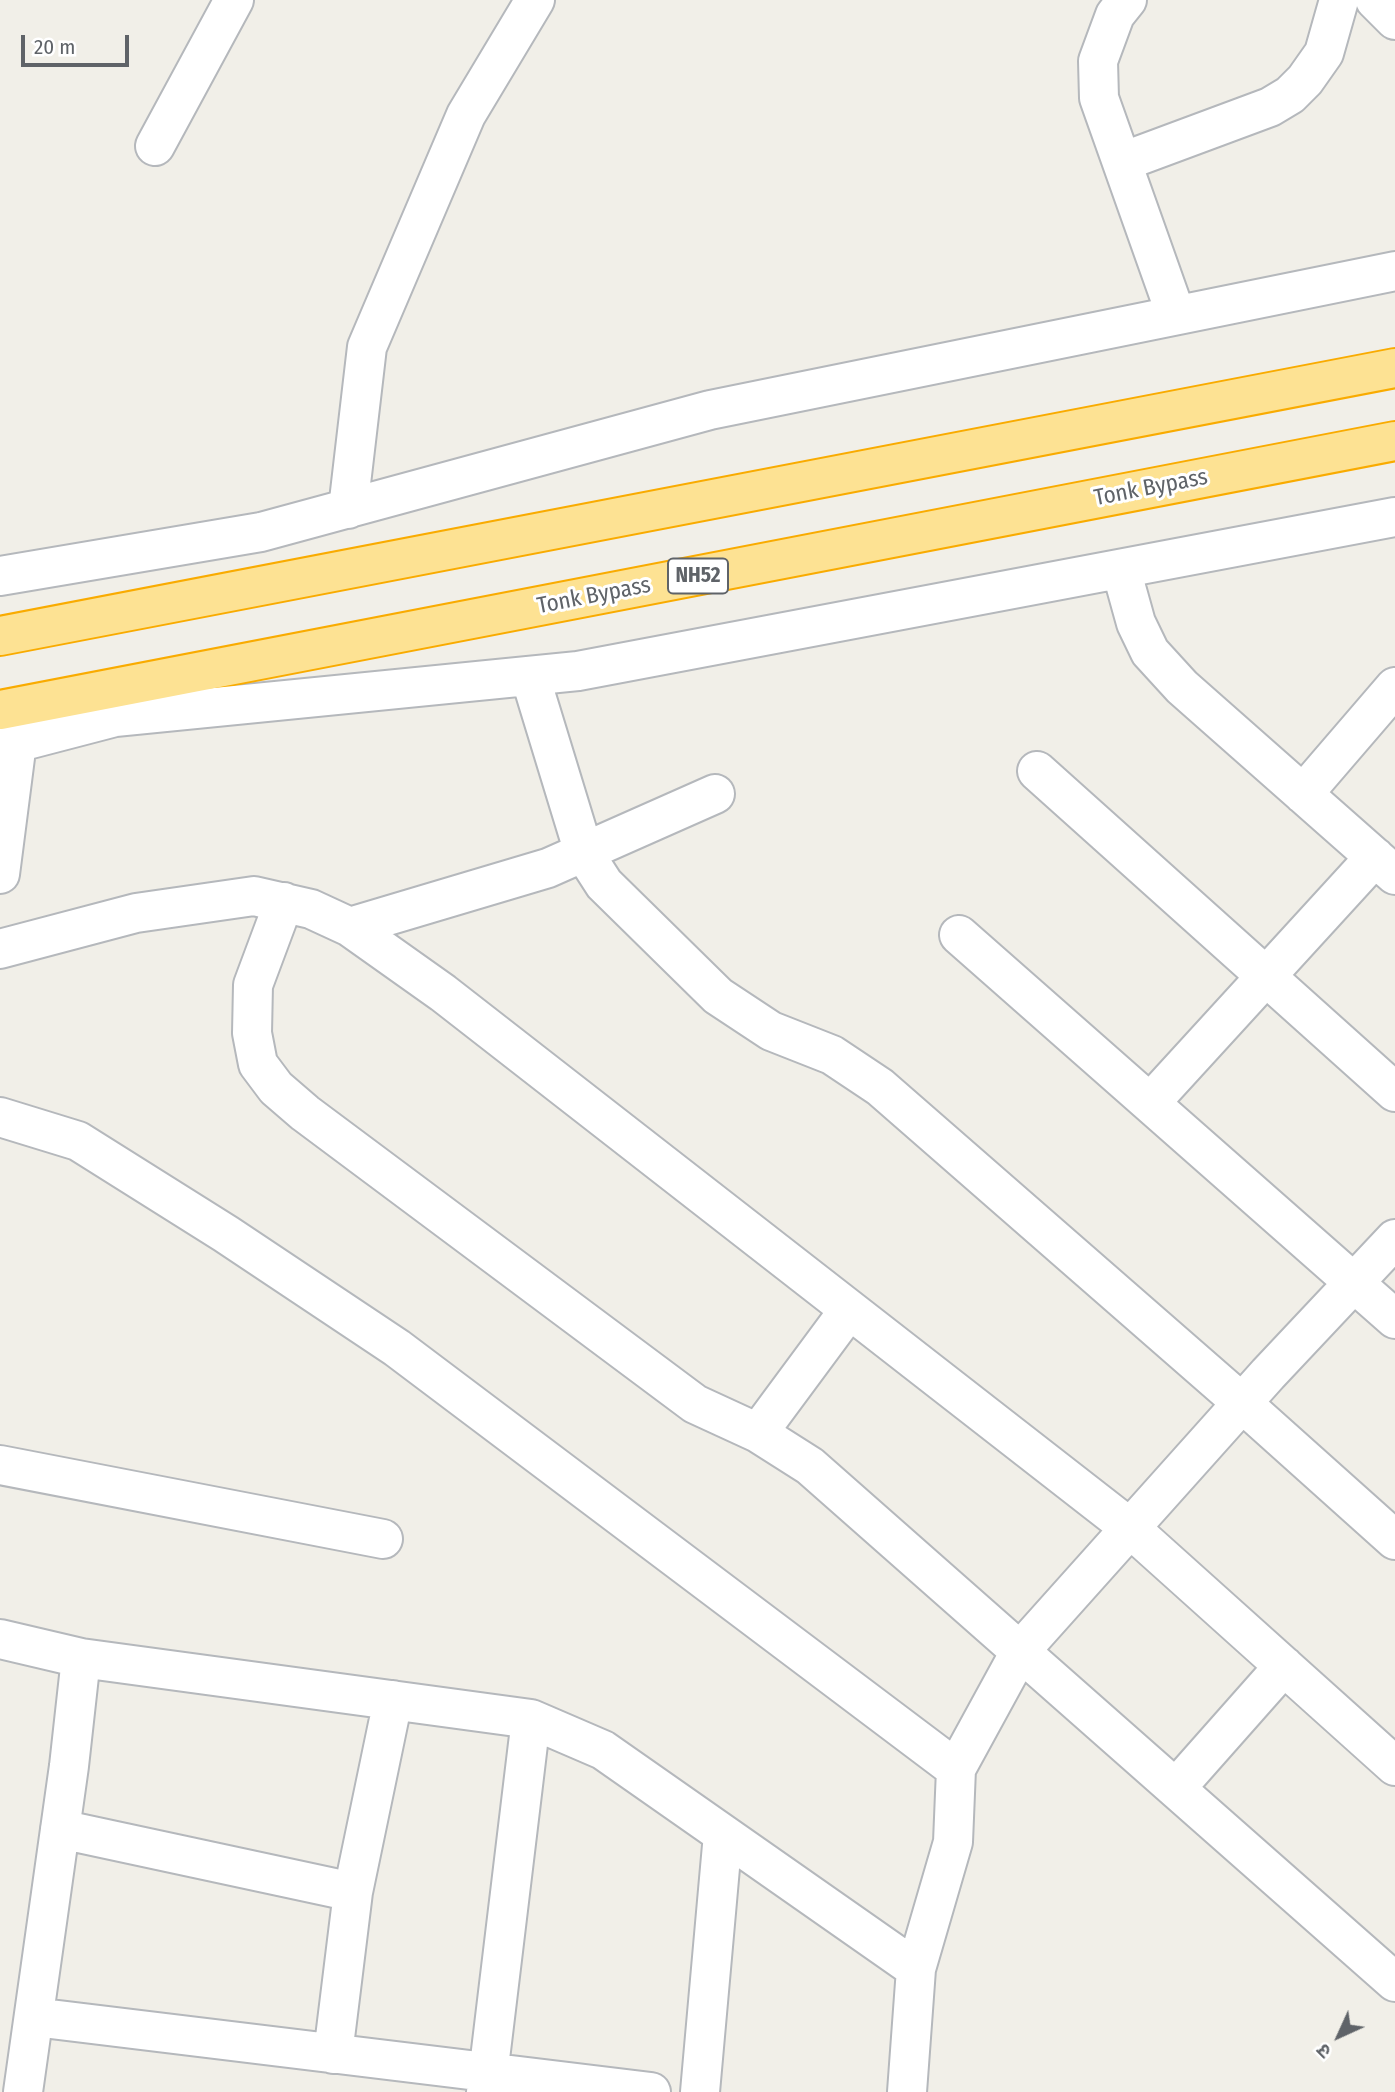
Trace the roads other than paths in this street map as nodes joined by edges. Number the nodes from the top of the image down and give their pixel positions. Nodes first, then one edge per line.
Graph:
1 (234, 0) edge
2 (535, 0) edge
3 (1127, 0) edge
4 (1339, 0) edge
5 (1375, 0) edge
6 (1395, 20) edge
7 (155, 146) dead end
8 (1122, 162) junction
9 (1395, 271) edge
10 (1176, 315) junction
11 (1395, 368) edge
12 (1395, 442) edge
13 (348, 509) junction
14 (1395, 517) edge
15 (1121, 569) junction
16 (0, 576) edge
17 (0, 636) edge
18 (530, 676) junction
19 (1395, 687) edge
20 (6, 733) edge
21 (1037, 771) dead end
22 (715, 794) dead end
23 (1303, 794) junction
24 (584, 853) junction
25 (1385, 866) edge
26 (0, 874) edge
27 (284, 902) junction
28 (350, 927) junction
29 (960, 935) dead end
30 (0, 949) edge
31 (1266, 976) junction
32 (1395, 1092) edge
33 (1150, 1103) junction
34 (0, 1116) edge
35 (1395, 1239) edge
36 (1354, 1282) junction
37 (849, 1310) junction
38 (1395, 1319) edge
39 (1242, 1403) junction
40 (758, 1433) junction
41 (0, 1465) edge
42 (1130, 1528) junction
43 (383, 1539) dead end
44 (1395, 1540) edge
45 (0, 1639) edge
46 (1021, 1650) junction
47 (81, 1658) junction
48 (1284, 1667) junction
49 (393, 1700) junction
50 (531, 1719) junction
51 (1395, 1766) edge
52 (956, 1769) junction
53 (1176, 1788) junction
54 (60, 1829) junction
55 (723, 1834) junction
56 (354, 1892) junction
57 (916, 1969) junction
58 (1395, 1982) edge
59 (34, 2017) junction
60 (333, 2054) junction
61 (487, 2082) edge
62 (23, 2092) edge
63 (651, 2092) edge
64 (700, 2092) edge
65 (907, 2092) edge

1 - 7 street
2 - 13 street
3 - 8 street
4 - 8 street
5 - 6 street
8 - 10 street
9 - 10 street
10 - 13 street
11 - 17 highway
12 - 20 highway, Tonk Bypass / NH52
13 - 16 street
14 - 15 street
15 - 18 street
15 - 23 street
18 - 20 street
18 - 24 street
19 - 23 street
20 - 26 street
21 - 31 street
22 - 24 street
23 - 25 street
24 - 28 street
24 - 39 street
25 - 31 street
27 - 28 street
27 - 30 street
27 - 40 street
28 - 37 street
29 - 33 street
31 - 32 street
31 - 33 street
33 - 36 street
34 - 52 street
35 - 36 street
36 - 38 street
36 - 39 street
37 - 40 street
37 - 42 street
39 - 42 street
39 - 44 street
40 - 46 street
41 - 43 street
42 - 46 street
42 - 48 street
45 - 47 street
46 - 52 street
46 - 53 street
47 - 49 street
47 - 54 street
48 - 51 street
48 - 53 street
49 - 50 street
49 - 56 street
50 - 55 street
50 - 61 street
52 - 57 street
53 - 58 street
54 - 56 street
54 - 59 street
55 - 57 street
55 - 64 street
56 - 60 street
57 - 65 street
59 - 60 street
59 - 62 street
60 - 61 street
61 - 63 street

